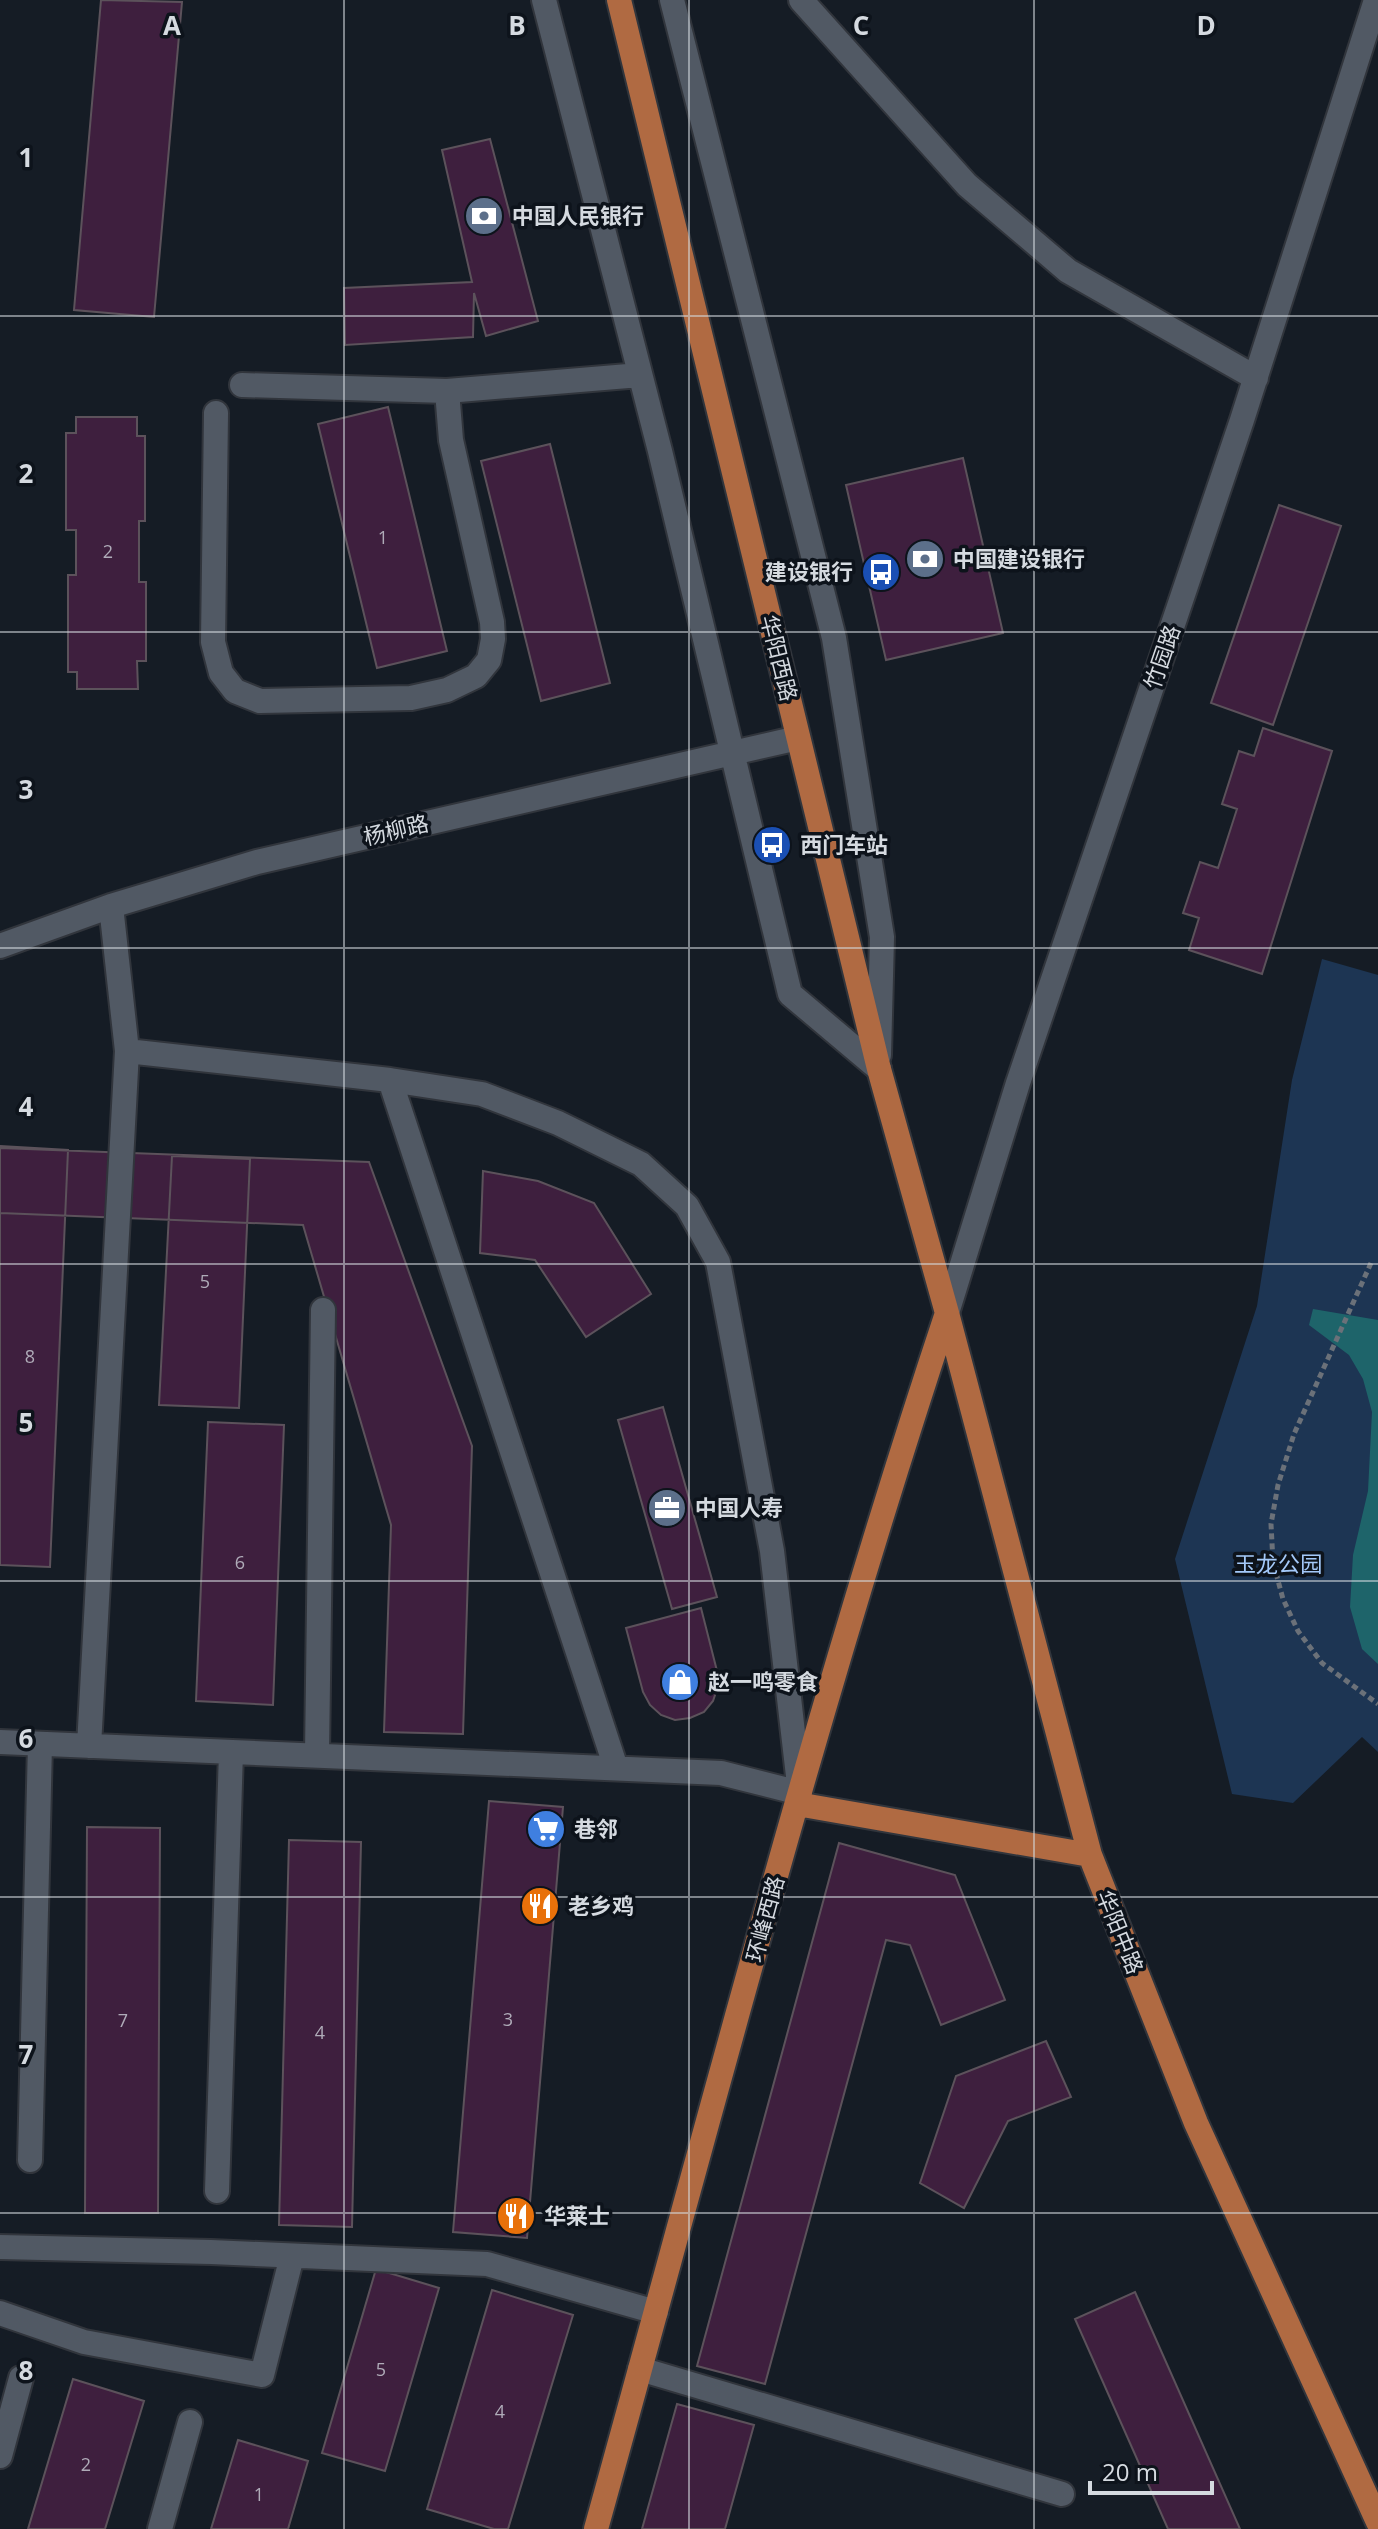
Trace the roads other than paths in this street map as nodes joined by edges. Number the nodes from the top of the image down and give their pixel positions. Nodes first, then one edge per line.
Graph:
1 (544, 0) edge
2 (619, 0) edge
3 (672, 0) edge
4 (801, 0) edge
5 (1376, 0) edge
6 (640, 375) junction
7 (1256, 378) junction
8 (242, 385) dead end
9 (447, 391) junction
10 (216, 413) dead end
11 (798, 738) junction
12 (733, 754) junction
13 (111, 906) junction
14 (0, 946) edge
15 (127, 1051) junction
16 (879, 1069) junction
17 (390, 1080) junction
18 (323, 1310) dead end
19 (947, 1313) junction
20 (0, 1742) edge
21 (40, 1744) junction
22 (89, 1746) junction
23 (231, 1752) junction
24 (317, 1755) junction
25 (616, 1768) junction
26 (799, 1798) junction
27 (1090, 1855) junction
28 (30, 2160) dead end
29 (217, 2191) dead end
30 (0, 2247) edge
31 (292, 2256) junction
32 (656, 2312) junction
33 (0, 2313) edge
34 (640, 2369) junction
35 (21, 2378) dead end
36 (190, 2422) dead end
37 (0, 2456) edge
38 (1062, 2494) dead end
39 (1378, 2522) edge
40 (160, 2529) edge
41 (596, 2529) edge

1 - 6 street
2 - 11 main road, 华阳西路
3 - 16 street
4 - 7 street
5 - 7 street, 竹园路
6 - 9 street
6 - 12 street
7 - 19 street, 竹园路
8 - 9 street
9 - 10 street
11 - 12 street, 杨柳路
11 - 16 main road, 华阳西路
12 - 13 street, 杨柳路
12 - 16 street
13 - 14 street, 杨柳路
13 - 15 street
15 - 17 street
15 - 22 street
16 - 19 main road, 华阳西路
17 - 25 street
17 - 26 street
18 - 24 street
19 - 26 main road, 环峰西路
19 - 27 main road, 华阳中路
20 - 21 street
21 - 22 street
21 - 28 street
22 - 23 street
23 - 24 street
23 - 29 street
24 - 25 street
25 - 26 street
26 - 27 main road
26 - 32 main road, 环峰西路
27 - 39 main road, 华阳中路
30 - 31 street
31 - 32 street
31 - 33 street
32 - 34 main road, 环峰西路
34 - 38 street
34 - 41 main road, 环峰西路
35 - 37 street
36 - 40 street

